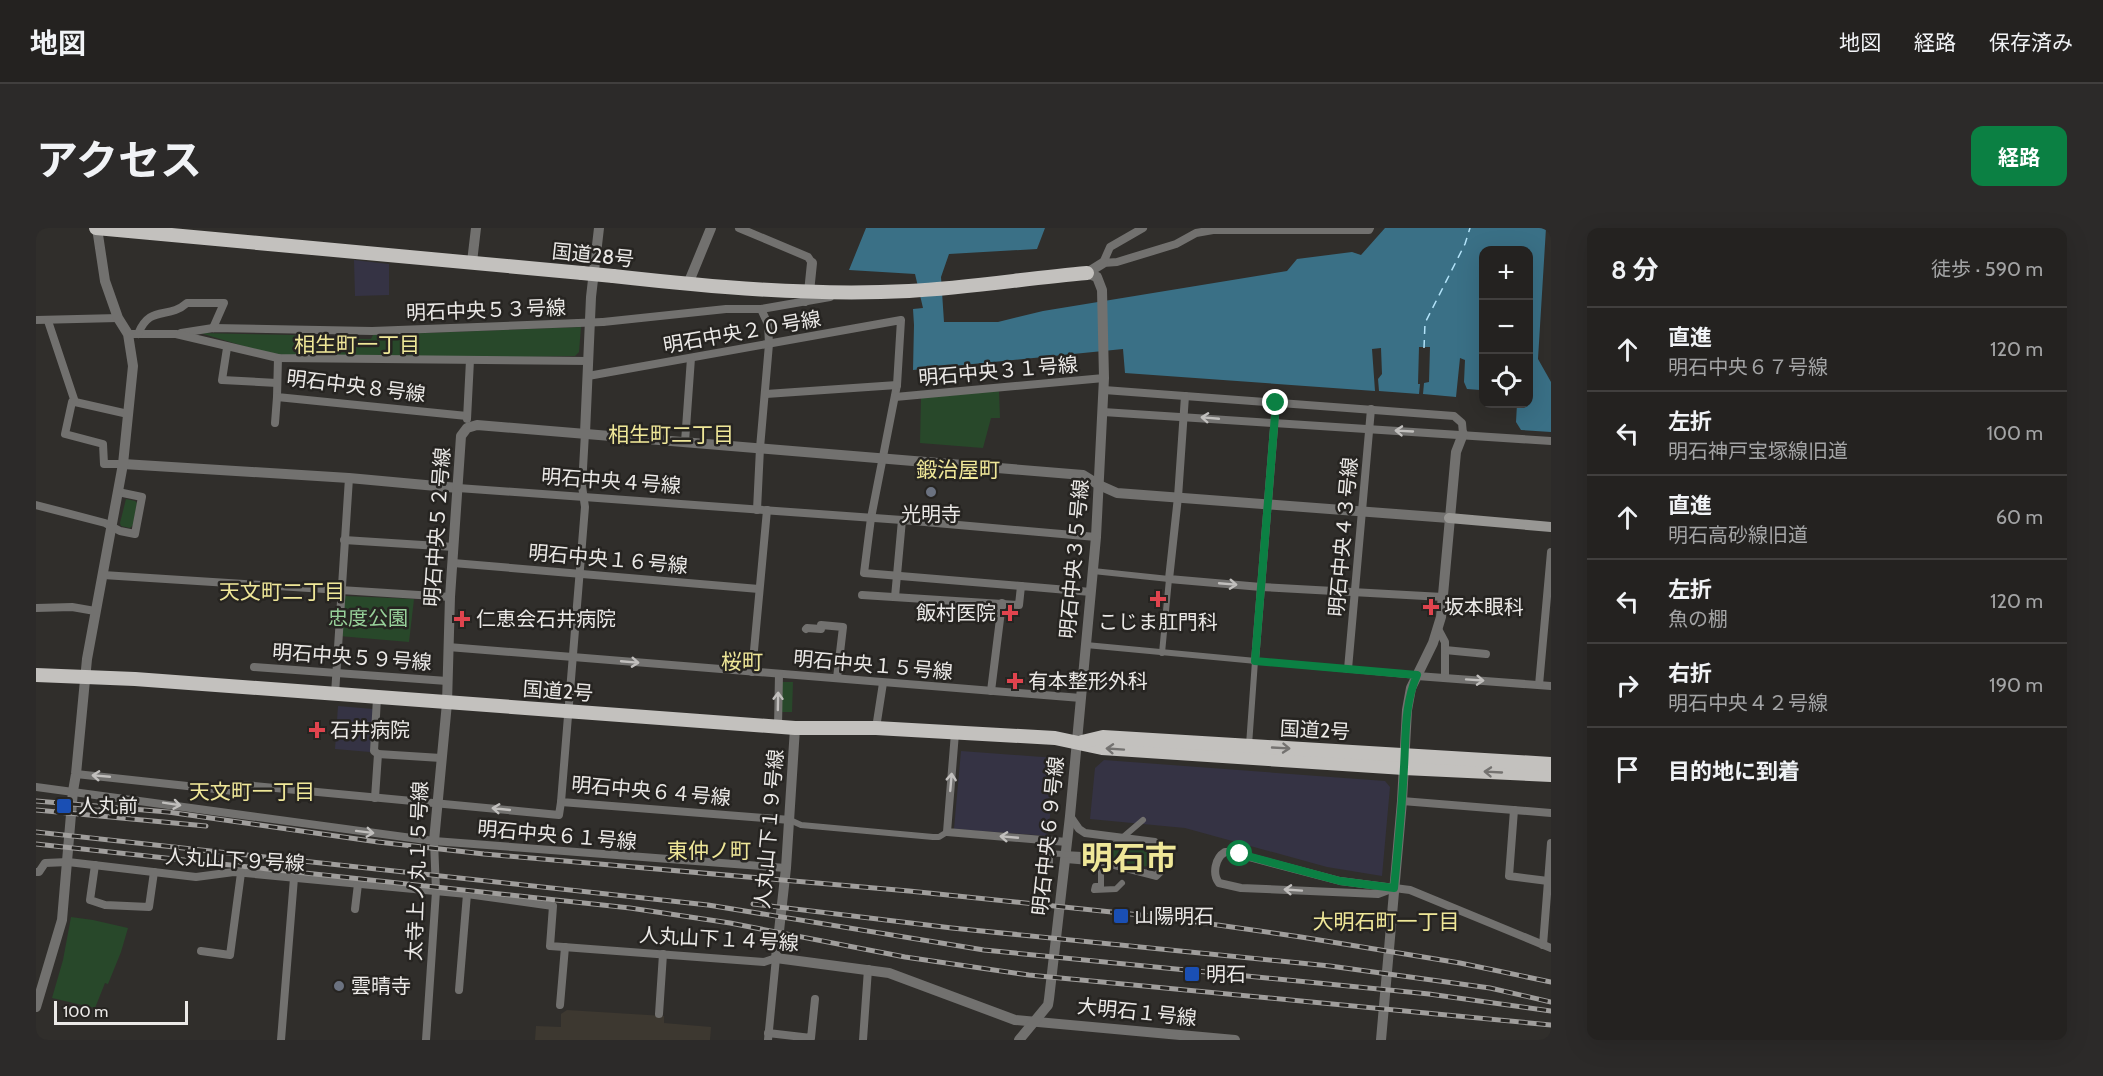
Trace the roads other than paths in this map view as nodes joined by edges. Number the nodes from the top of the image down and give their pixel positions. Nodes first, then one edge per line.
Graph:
1 (96, 228) edge
2 (476, 228) edge
3 (599, 228) edge
4 (711, 228) edge
5 (739, 228) edge
6 (1143, 228) edge
7 (1370, 228) edge
8 (472, 262) junction
9 (812, 263) joint
10 (1103, 263) junction
11 (1087, 273) junction
12 (688, 284) junction
13 (807, 297) junction
14 (761, 309) junction
15 (118, 318) junction
16 (36, 320) edge
17 (48, 321) junction
18 (213, 328) junction
19 (133, 334) junction
20 (176, 334) junction
21 (769, 344) junction
22 (227, 348) junction
23 (278, 358) junction
24 (691, 358) junction
25 (470, 360) junction
26 (589, 361) junction
27 (588, 376) junction
28 (1104, 378) junction
29 (277, 383) junction
30 (897, 385) junction
31 (1104, 390) junction
32 (766, 394) junction
33 (1185, 396) junction
34 (277, 397) junction
35 (895, 397) junction
36 (75, 402) junction
37 (1276, 403) junction
38 (1371, 409) junction
39 (1103, 411) junction
40 (128, 414) junction
41 (467, 416) junction
42 (1183, 416) junction
43 (275, 423) dead end
44 (1275, 424) junction
45 (467, 428) junction
46 (1369, 430) junction
47 (585, 433) junction
48 (1463, 434) junction
49 (1551, 441) edge
50 (685, 442) junction
51 (760, 448) junction
52 (883, 457) junction
53 (123, 464) junction
54 (349, 478) junction
55 (1099, 485) junction
56 (458, 488) junction
57 (118, 492) junction
58 (583, 496) junction
59 (1178, 497) junction
60 (36, 505) edge
61 (1268, 505) junction
62 (757, 510) junction
63 (767, 510) junction
64 (1362, 511) junction
65 (872, 518) junction
66 (1449, 518) junction
67 (902, 520) junction
68 (111, 527) junction
69 (1551, 527) edge
70 (1096, 537) junction
71 (344, 540) junction
72 (454, 547) junction
73 (1551, 552) edge
74 (453, 563) junction
75 (1093, 571) junction
76 (580, 573) junction
77 (103, 575) junction
78 (897, 576) junction
79 (1169, 579) junction
80 (1021, 586) junction
81 (1262, 587) junction
82 (1549, 588) edge
83 (759, 589) junction
84 (341, 590) junction
85 (1091, 592) junction
86 (1355, 593) junction
87 (862, 595) dead end
88 (450, 597) junction
89 (895, 597) junction
90 (1443, 597) junction
91 (1002, 603) junction
92 (36, 608) edge
93 (95, 610) junction
94 (807, 629) dead end
95 (1438, 629) junction
96 (1086, 645) junction
97 (448, 647) junction
98 (1445, 650) junction
99 (1162, 653) junction
100 (1486, 654) dead end
101 (572, 657) junction
102 (1255, 661) junction
103 (254, 667) dead end
104 (1348, 669) junction
105 (752, 672) junction
106 (337, 673) junction
107 (779, 674) junction
108 (36, 675) edge
109 (1417, 675) junction
110 (86, 677) junction
111 (837, 678) junction
112 (1445, 678) junction
113 (447, 681) junction
114 (883, 683) junction
115 (1539, 685) junction
116 (1551, 686) edge
117 (991, 691) junction
118 (335, 694) junction
119 (377, 698) junction
120 (1081, 698) junction
121 (447, 703) junction
122 (569, 712) junction
123 (778, 727) junction
124 (795, 728) junction
125 (876, 728) junction
126 (955, 733) junction
127 (1077, 743) junction
128 (1248, 746) junction
129 (378, 754) junction
130 (441, 758) junction
131 (1405, 761) junction
132 (1551, 764) edge
133 (76, 774) junction
134 (1551, 775) edge
135 (36, 787) edge
136 (73, 790) junction
137 (375, 798) junction
138 (1402, 801) junction
139 (561, 802) junction
140 (437, 803) junction
141 (1514, 810) junction
142 (1551, 813) edge
143 (1070, 816) junction
144 (790, 820) junction
145 (1143, 820) dead end
146 (947, 832) junction
147 (434, 841) junction
148 (1067, 842) junction
149 (1551, 843) edge
150 (1101, 856) junction
151 (1066, 859) junction
152 (68, 862) junction
153 (95, 865) junction
154 (1050, 866) dead end
155 (786, 868) junction
156 (154, 872) junction
157 (241, 873) junction
158 (37, 875) edge
159 (1318, 875) junction
160 (294, 878) junction
161 (1548, 880) junction
162 (1122, 883) dead end
163 (357, 884) junction
164 (1394, 888) junction
165 (436, 891) junction
166 (1313, 891) junction
167 (467, 894) junction
168 (355, 909) dead end
169 (565, 947) junction
170 (1547, 947) edge
171 (201, 951) dead end
172 (663, 954) junction
173 (776, 958) junction
174 (868, 969) junction
175 (459, 990) dead end
176 (814, 999) dead end
177 (560, 1005) dead end
178 (36, 1007) edge
179 (659, 1014) dead end
180 (1035, 1021) junction
181 (768, 1036) edge
182 (281, 1040) edge
183 (426, 1040) edge
184 (863, 1040) edge
185 (1019, 1040) edge
186 (1235, 1040) edge
187 (1381, 1040) edge

1 - 8 highway, 国道28号
1 - 15 street
2 - 8 street
3 - 26 street
4 - 12 street
5 - 9 street
6 - 10 street
7 - 10 street
8 - 12 highway, 国道28号, bridge
9 - 13 street
10 - 11 street
11 - 13 highway, 国道28号
11 - 28 street, 明石中央３５号線
12 - 13 highway, 国道28号
13 - 14 street, 明石中央５３号線
14 - 18 street, 明石中央５３号線, bridge
14 - 21 street
15 - 17 street
15 - 19 street
16 - 17 street
17 - 36 street
18 - 19 street
18 - 20 street, 明石中央５３号線
19 - 20 street
19 - 40 street
20 - 22 street
21 - 24 street, 明石中央２０号線
21 - 30 street, 明石中央２０号線
21 - 32 street
22 - 23 street
22 - 29 street
23 - 25 street
23 - 29 street, 明石中央８号線
24 - 27 street, 明石中央２０号線
24 - 50 street
25 - 26 street
25 - 41 street
26 - 27 street
27 - 47 street
28 - 31 street, 明石中央３５号線
28 - 35 street, 明石中央３１号線
29 - 34 street, 明石中央８号線
30 - 32 street
30 - 35 street
31 - 33 street
31 - 39 street, 明石中央３５号線
32 - 51 street
33 - 37 street
33 - 42 street
34 - 41 street, 明石中央８号線
34 - 43 street
35 - 52 street
36 - 40 street
36 - 53 street
37 - 38 street
37 - 44 street
38 - 46 street, 明石中央４３号線
38 - 48 street
39 - 42 street
39 - 55 street, 明石中央３５号線
40 - 53 street
41 - 45 street
44 -> 42 street
42 - 59 street
44 - 46 street
44 - 61 street
45 - 47 street, 明石中央５２号線
45 - 56 street, 明石中央５２号線
48 -> 46 street
46 - 64 street, 明石中央４３号線
47 - 50 street, 明石中央５２号線
47 - 58 street, 明石中央６４号線
48 - 49 street
48 - 66 street
50 - 51 street, 明石中央５２号線
51 - 52 street, 明石中央５２号線
51 - 62 street
52 - 55 street, 明石中央５２号線
52 - 65 street
53 - 54 street, 明石中央４号線
53 - 57 street
54 - 56 street, 明石中央４号線
54 - 71 street
55 - 59 street, 明石中央５２号線
55 - 70 street, 明石中央３５号線
56 - 58 street, 明石中央４号線
56 - 72 street, 明石中央５２号線
57 - 68 street
57 - 68 street
58 - 62 street, 明石中央４号線
58 - 76 street, 明石中央６４号線
59 - 61 street, 明石中央５２号線
59 - 79 street
60 - 68 street
61 - 64 street, 明石中央５２号線
61 - 81 street
62 - 63 street, 明石中央４号線
63 - 65 street, 明石中央４号線
63 - 83 street
64 - 66 street, 明石中央５２号線
64 - 86 street, 明石中央４３号線
65 - 67 street, 明石中央４号線
65 - 78 street
66 - 69 main road
66 - 90 street
67 - 70 street, 明石中央４号線
67 - 78 street
68 - 77 street
70 - 75 street, 明石中央３５号線
71 - 72 street
71 - 84 street
72 - 74 street, 明石中央５２号線
73 - 82 street
74 - 76 street, 明石中央１６号線
74 - 88 street, 明石中央５２号線
75 - 79 street
75 - 85 street, 明石中央３５号線
76 - 83 street, 明石中央１６号線
76 - 101 street, 明石中央６４号線
77 - 84 street
77 - 93 street
78 - 80 street
78 - 89 street
79 -> 81 street
79 - 99 street
80 - 85 street
80 - 91 street
81 - 86 street
81 - 102 street
82 - 115 street
83 - 105 street
84 - 88 street
84 - 106 street
85 - 96 street, 明石中央３５号線
86 - 90 street
86 - 104 street, 明石中央４３号線
87 - 89 street
88 - 97 street, 明石中央５２号線
89 - 91 street
90 - 95 street
91 - 117 street
92 - 93 street
93 - 110 street
94 - 111 street
95 - 98 street
95 - 109 street
96 - 99 street
96 - 120 street, 明石中央３５号線
97 - 101 street, 明石中央１５号線
97 - 113 street, 明石中央５２号線
98 - 100 street
98 - 112 street
99 - 102 street
101 -> 105 street, 明石中央１５号線
101 - 122 street, 明石中央６４号線
102 - 104 street
102 - 128 street
103 - 106 street, 明石中央５９号線
104 - 109 street
105 - 107 street, 明石中央１５号線
106 - 113 street, 明石中央５９号線
106 - 118 street
107 - 111 street, 明石中央１５号線
123 -> 107 street
108 - 110 highway, 国道2号
109 - 112 street
109 - 131 street
110 - 118 highway, 国道2号
110 - 133 street
111 - 114 street, 明石中央１５号線
112 -> 115 street
113 - 121 street, 明石中央５２号線
114 - 117 street, 明石中央１５号線
114 - 125 street
115 - 116 street
117 - 120 street, 明石中央１５号線
118 - 119 highway, 国道2号
119 - 121 highway, 国道2号
119 - 129 street
120 - 127 street, 明石中央３５号線
121 - 122 highway, 国道2号
121 - 130 street, 太寺上ノ丸１５号線
122 - 123 highway, 国道2号
122 - 139 street, 明石中央６４号線
123 - 124 highway, 国道2号
124 - 125 highway, 国道2号
124 - 144 street, 人丸山下１９号線
125 - 126 highway, 国道2号
126 - 127 highway, 国道2号
146 -> 126 street
127 - 128 highway, 国道2号
131 -> 127 highway, 国道2号
127 - 143 street, 明石中央６９号線
128 -> 131 highway, 国道2号
129 - 130 street
129 - 137 street
130 - 140 street, 太寺上ノ丸１５号線
131 - 132 highway, 国道2号
134 -> 131 highway, 国道2号
131 - 138 street
133 - 136 street
137 -> 133 street
135 - 136 street, 明石中央６１号線
136 -> 147 street, 明石中央６１号線
136 - 152 street
137 - 140 street
138 - 141 street
138 - 164 street
139 -> 140 street
139 - 144 street, 明石中央６４号線
140 - 147 street, 太寺上ノ丸１５号線
141 - 142 street
141 - 161 street
143 - 148 street, 明石中央６９号線
143 - 151 street
144 - 146 street
144 - 155 street, 人丸山下１９号線
145 - 150 street, bridge
148 -> 146 street
147 - 155 street, 明石中央６１号線
147 - 165 street, 太寺上ノ丸１５号線
148 - 151 street, 明石中央６９号線
149 - 161 street
150 - 154 street, bridge
150 - 162 street, bridge
151 - 180 street, 明石中央６９号線
152 - 153 street, 人丸山下９号線
152 - 158 street
152 - 178 street
153 - 156 street, 人丸山下９号線
153 - 156 street
155 - 173 street, 人丸山下１９号線
156 - 157 street, 人丸山下９号線
157 - 160 street, 人丸山下９号線
157 - 171 street
159 - 164 street
159 - 166 street
166 -> 159 street
160 - 163 street, 人丸山下９号線
160 - 182 street
161 - 170 street
163 - 165 street, 人丸山下９号線
163 - 168 street
164 - 166 street
164 - 170 street
164 - 187 street
165 - 167 street
165 - 183 street, 太寺上ノ丸１５号線
167 - 169 street
167 - 175 street
169 - 172 street, 人丸山下１４号線
169 - 177 street
172 - 173 street, 人丸山下１４号線
172 - 179 street
173 - 174 street, 人丸山下１４号線
173 - 181 street, 人丸山下１９号線
174 - 180 street, 人丸山下１４号線
174 - 184 street
176 - 181 street
180 - 185 street, 明石中央６９号線
180 - 186 street, 大明石１号線

